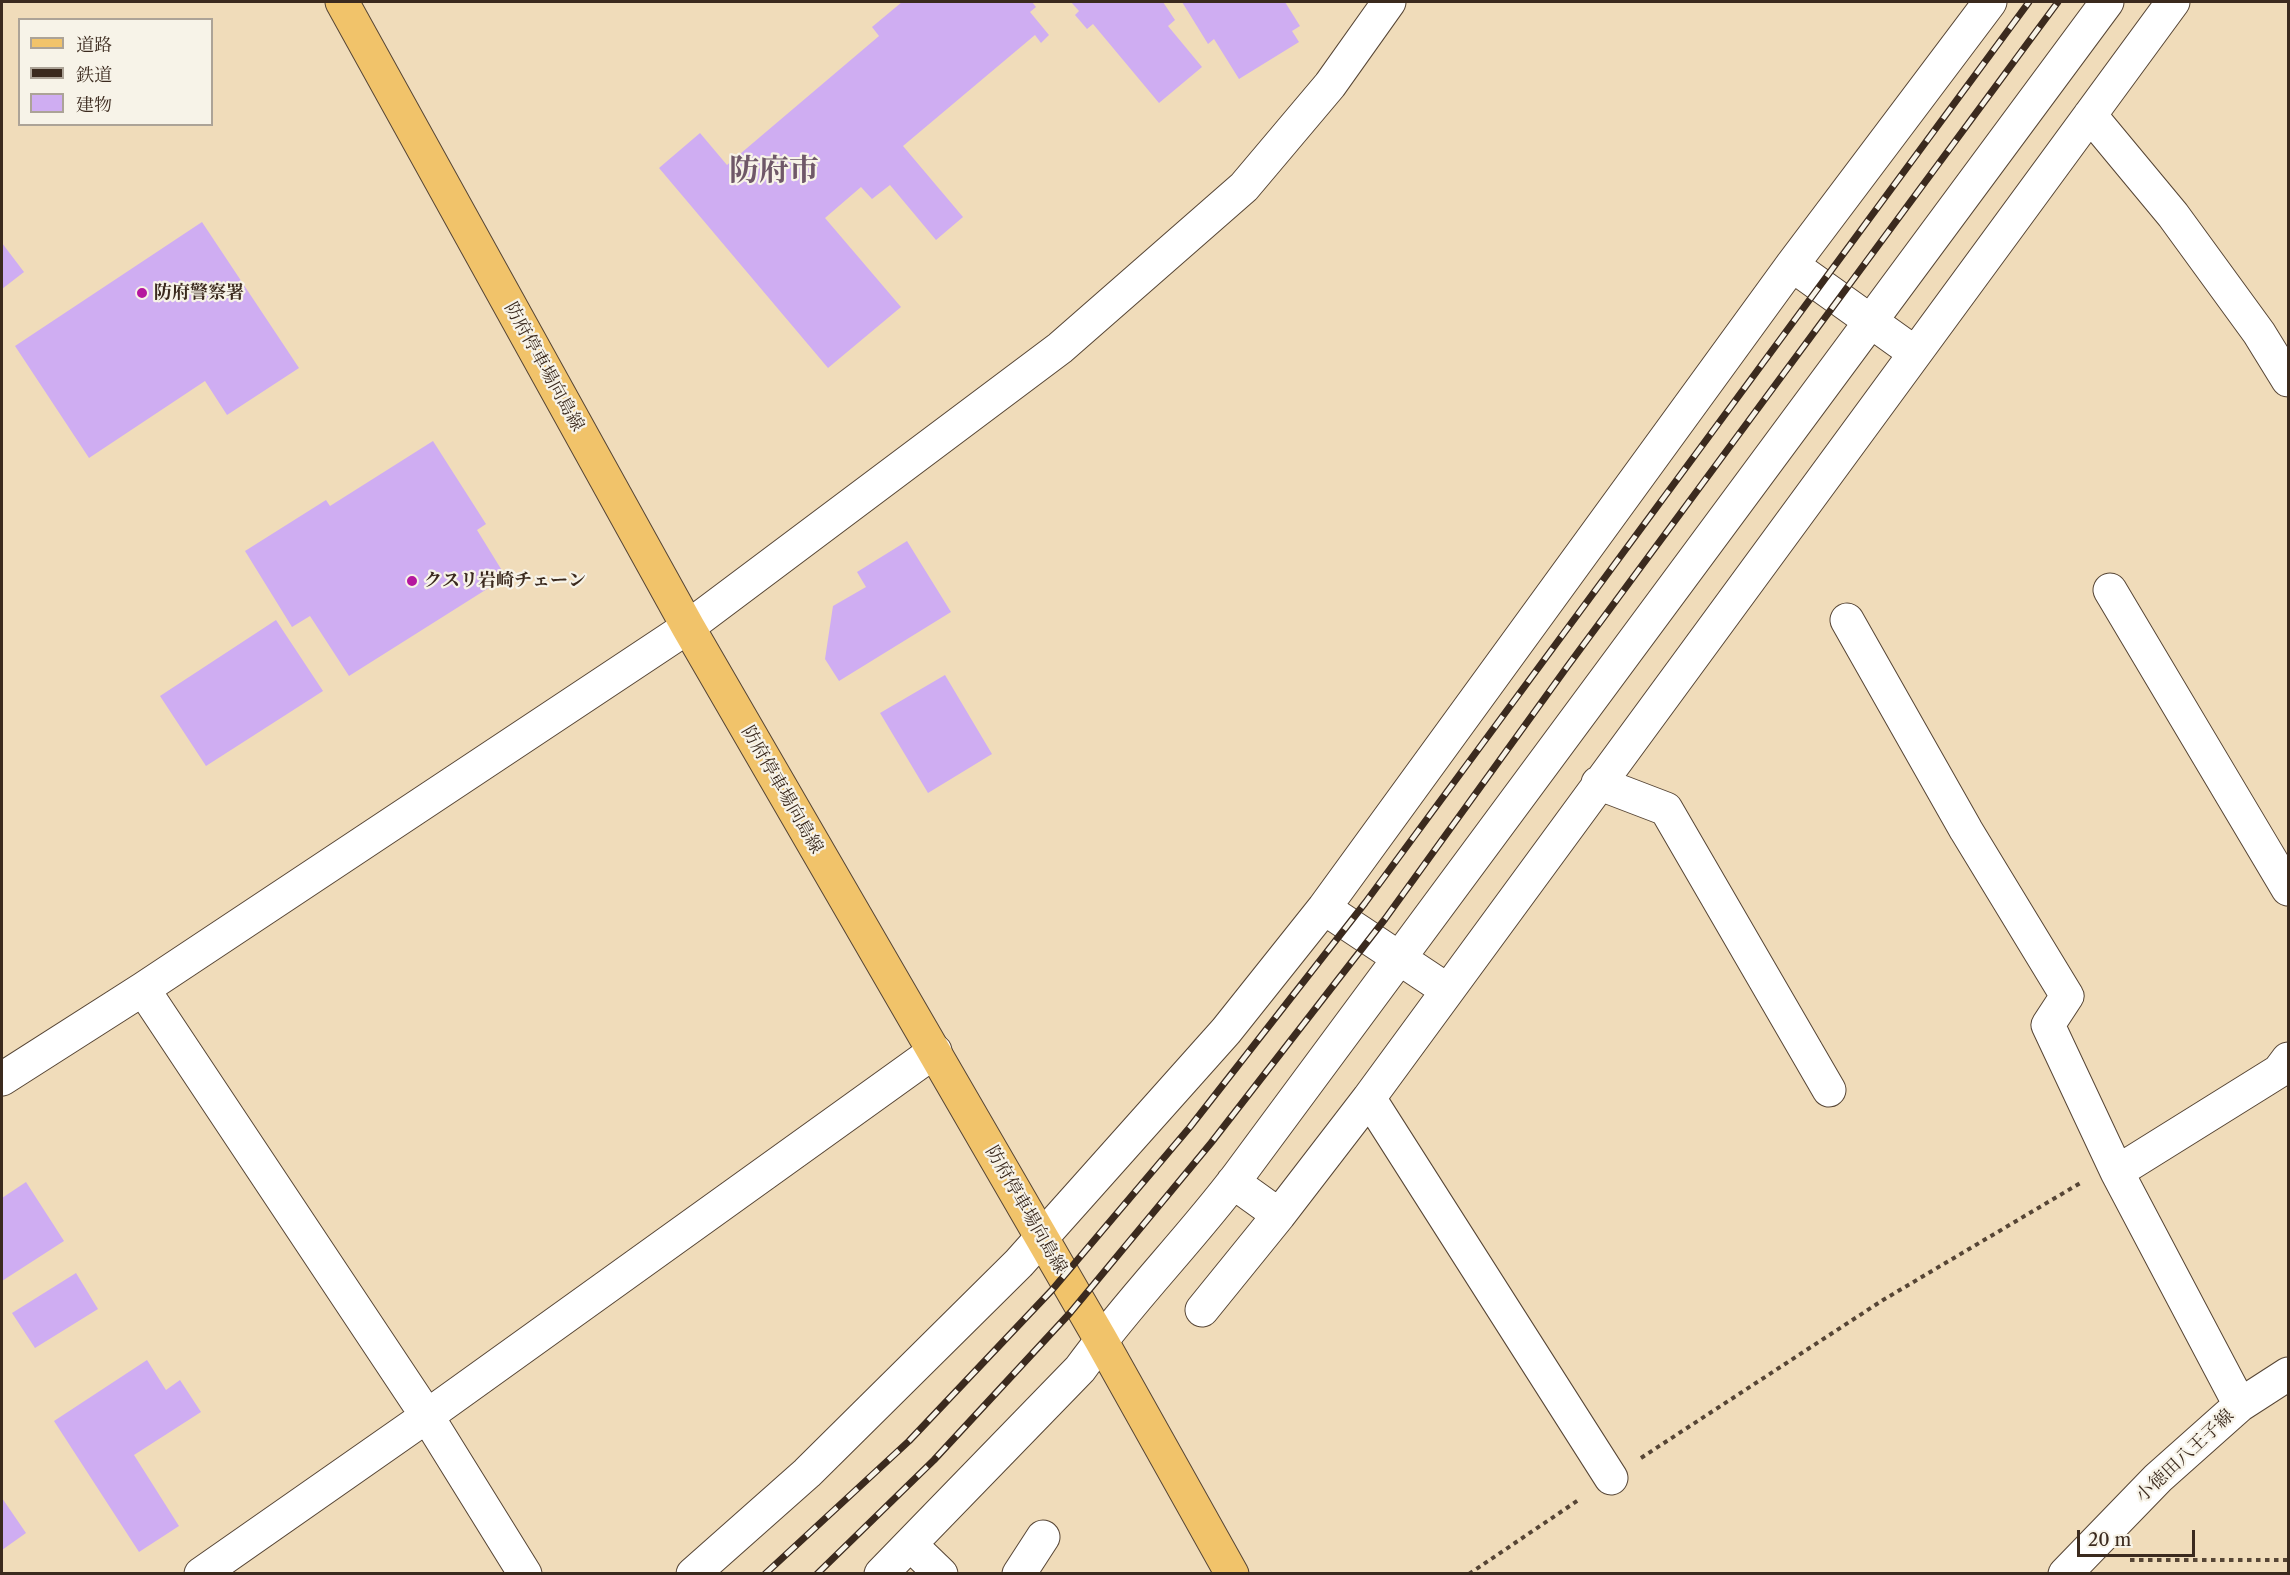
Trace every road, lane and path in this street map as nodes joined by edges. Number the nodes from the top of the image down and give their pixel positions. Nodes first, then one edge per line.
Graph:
1 (342, 2) edge
2 (1389, 2) edge
3 (1990, 2) edge
4 (2107, 2) edge
5 (2173, 2) edge
6 (2090, 115) junction
7 (1792, 265) junction
8 (1873, 323) junction
9 (1915, 353) junction
10 (2289, 380) edge
11 (2110, 590) dead end
12 (1847, 620) dead end
13 (688, 627) junction
14 (1598, 783) junction
15 (2289, 888) edge
16 (1324, 908) junction
17 (1400, 958) junction
18 (144, 989) junction
19 (1447, 990) junction
20 (935, 1052) junction
21 (2289, 1059) edge
22 (2, 1079) edge
23 (1829, 1090) dead end
24 (1369, 1098) junction
25 (2117, 1172) junction
26 (1233, 1182) junction
27 (1279, 1215) junction
28 (1042, 1239) junction
29 (1202, 1310) dead end
30 (1101, 1340) junction
31 (2289, 1374) edge
32 (2240, 1405) junction
33 (427, 1416) junction
34 (1611, 1478) junction
35 (1043, 1537) dead end
36 (911, 1545) junction
37 (2120, 1560) dead end
38 (2289, 1560) edge
39 (2074, 1570) edge
40 (201, 1574) edge
41 (525, 1574) edge
42 (693, 1574) edge
43 (881, 1574) edge
44 (941, 1574) edge
45 (1018, 1574) edge
46 (1232, 1574) edge
47 (1469, 1574) edge

1 - 13 main road, 防府停車場向島線
2 - 13 street
3 - 7 street
4 - 8 street
5 - 6 street
6 - 9 street
6 - 10 street
7 - 8 street
7 - 16 street
8 - 9 street
8 - 17 street
9 - 14 street
11 - 15 street
12 - 25 street
13 - 18 street
13 - 20 main road, 防府停車場向島線
14 - 19 street
14 - 23 street
16 - 17 street
16 - 28 street
17 - 19 street
17 - 26 street
18 - 22 street
18 - 33 street
19 - 24 street
20 - 28 main road, 防府停車場向島線
20 - 33 street
21 - 25 street
24 - 27 street
24 - 34 street
25 - 32 street
25 - 34 path
26 - 27 street
26 - 30 street
27 - 29 street
28 - 30 main road, 防府停車場向島線
28 - 42 street
30 - 36 street
30 - 46 main road, 防府停車場向島線
31 - 32 street, 小徳田八王子線
32 - 39 street, 小徳田八王子線
33 - 40 street
33 - 41 street
34 - 47 path
35 - 45 street
36 - 43 street
36 - 44 street
37 - 38 path

